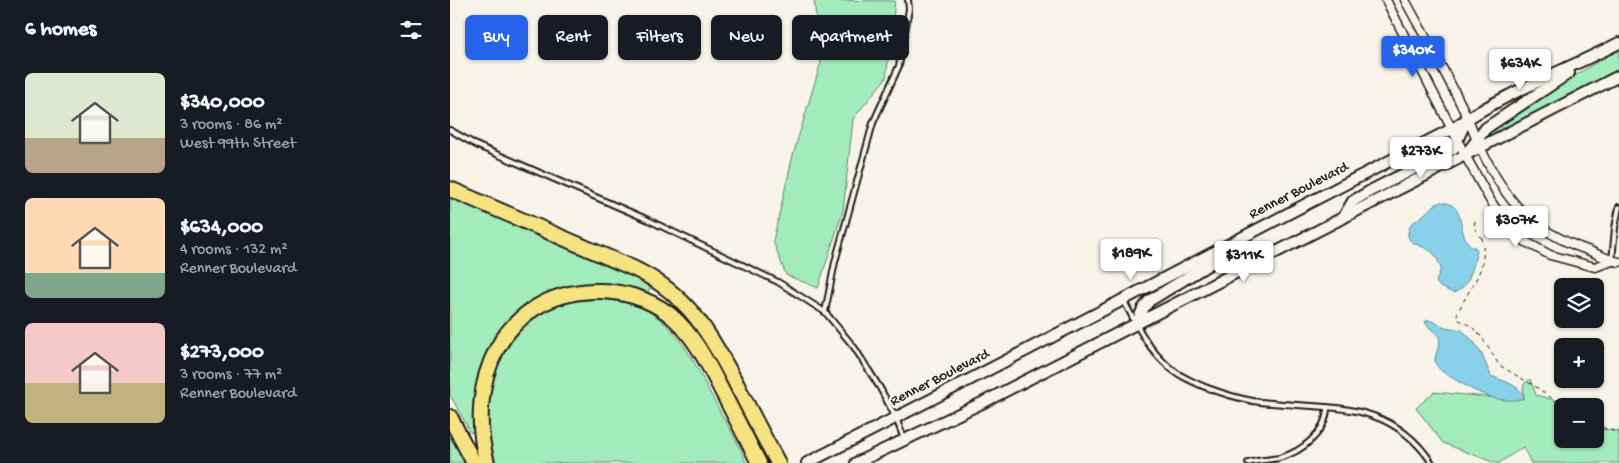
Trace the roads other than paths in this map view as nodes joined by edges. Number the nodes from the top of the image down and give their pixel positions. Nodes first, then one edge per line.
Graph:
1 (908, 0) edge
2 (1386, 0) edge
3 (1405, 0) edge
4 (1619, 43) edge
5 (1600, 53) junction
6 (1619, 76) edge
7 (1468, 118) junction
8 (1452, 129) junction
9 (450, 130) edge
10 (1458, 140) junction
11 (1478, 144) junction
12 (1466, 155) junction
13 (450, 189) edge
14 (1619, 207) edge
15 (1343, 218) junction
16 (1278, 219) junction
17 (1616, 261) edge
18 (1123, 299) junction
19 (825, 312) junction
20 (1136, 324) junction
21 (1327, 407) junction
22 (450, 417) edge
23 (896, 418) junction
24 (904, 439) junction
25 (474, 463) edge
26 (487, 463) edge
27 (759, 463) edge
28 (778, 463) edge
29 (807, 463) edge
30 (856, 463) edge
31 (1248, 463) edge
32 (1432, 463) edge

1 - 19 lane
2 - 8 street
3 - 7 street
4 - 5 main road, Renner Boulevard
5 - 7 main road, Renner Boulevard
5 - 11 main road
6 - 11 main road
7 - 8 main road, Renner Boulevard
7 - 10 main road
7 - 11 street
8 - 10 street
8 - 16 main road, Renner Boulevard
9 - 19 lane
10 - 12 street
10 - 15 main road
11 - 12 main road
11 - 17 street
12 - 15 main road
12 - 17 street
13 - 28 highway
14 - 17 lane
15 - 20 main road
16 - 18 main road, Renner Boulevard
16 - 20 main road
18 - 20 lane
18 - 23 main road, Renner Boulevard
19 - 23 lane
20 - 21 lane
20 - 24 main road
21 - 31 lane
21 - 32 lane
22 - 25 highway
23 - 24 lane
23 - 29 main road, Renner Boulevard
24 - 30 main road
26 - 27 highway

